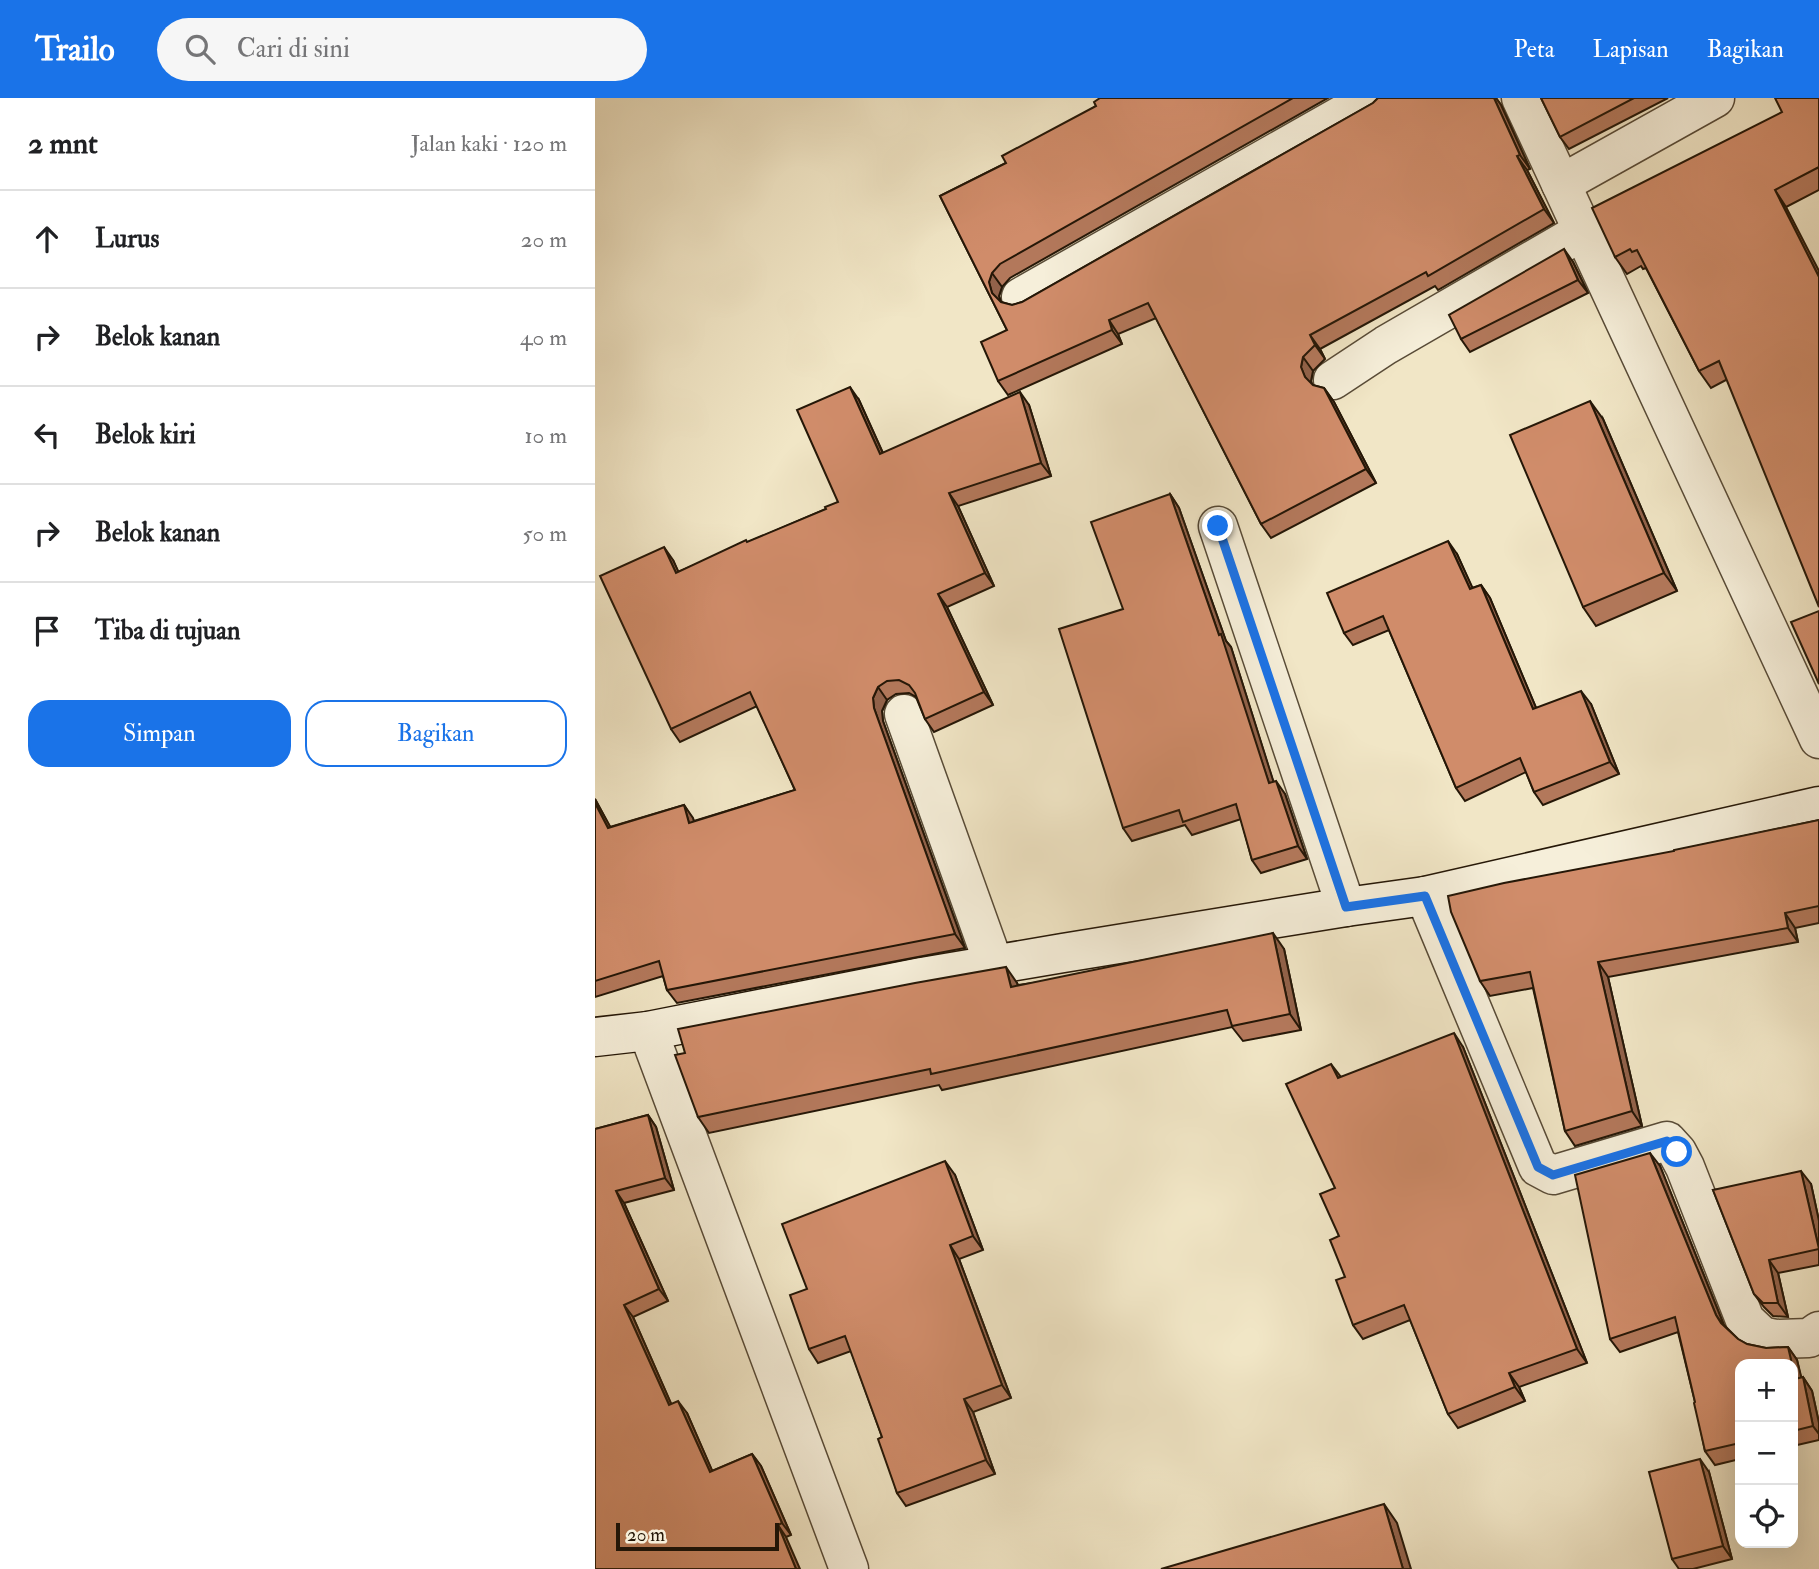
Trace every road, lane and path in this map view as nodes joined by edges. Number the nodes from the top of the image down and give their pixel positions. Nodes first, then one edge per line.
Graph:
1 (1372, 98) edge
2 (1521, 98) edge
3 (1715, 98) edge
4 (1561, 184) junction
5 (1583, 230) junction
6 (1021, 297) dead end
7 (1333, 380) dead end
8 (1218, 526) dead end
9 (904, 714) dead end
10 (1819, 739) edge
11 (1819, 806) edge
12 (1425, 896) junction
13 (1346, 907) junction
14 (994, 965) junction
15 (648, 1031) junction
16 (595, 1037) edge
17 (1819, 1331) edge
18 (849, 1569) edge

1 - 6 street
2 - 4 street
3 - 4 street
4 - 5 street
5 - 7 street
5 - 10 street
8 - 13 street
9 - 14 street
11 - 12 street
12 - 13 street
12 - 17 street
13 - 14 street
14 - 15 street
15 - 16 street
15 - 18 street

